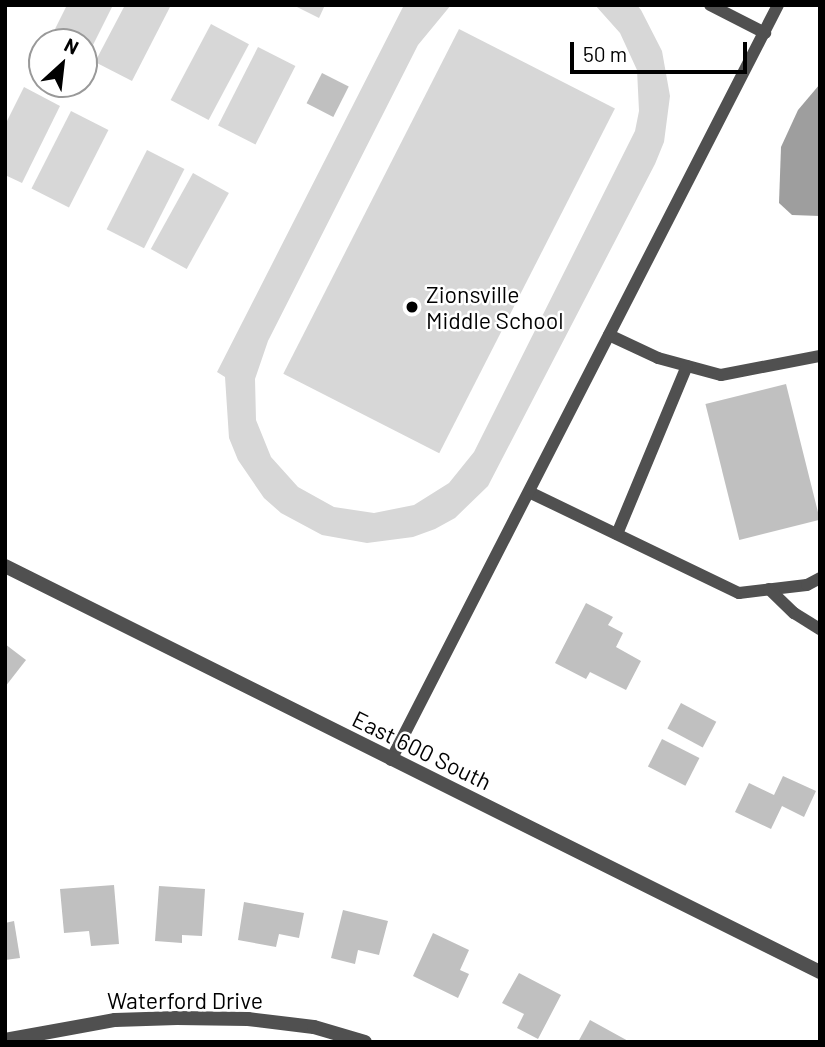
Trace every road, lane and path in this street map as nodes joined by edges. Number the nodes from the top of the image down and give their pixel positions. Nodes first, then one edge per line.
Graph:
1 (710, 5) edge
2 (778, 5) edge
3 (765, 33) junction
4 (610, 335) junction
5 (820, 356) edge
6 (687, 366) junction
7 (529, 492) junction
8 (617, 534) junction
9 (5, 566) edge
10 (820, 578) edge
11 (769, 589) junction
12 (820, 629) edge
13 (391, 760) junction
14 (820, 972) edge
15 (5, 1041) edge
16 (365, 1042) edge

1 - 3 lane
2 - 3 lane
3 - 4 lane
4 - 6 lane
4 - 7 lane
5 - 6 lane
6 - 8 lane
7 - 8 lane
7 - 13 lane
8 - 11 lane
9 - 13 street, East 600 South
10 - 11 lane
11 - 12 lane
13 - 14 street, East 600 South
15 - 16 street, Waterford Drive

